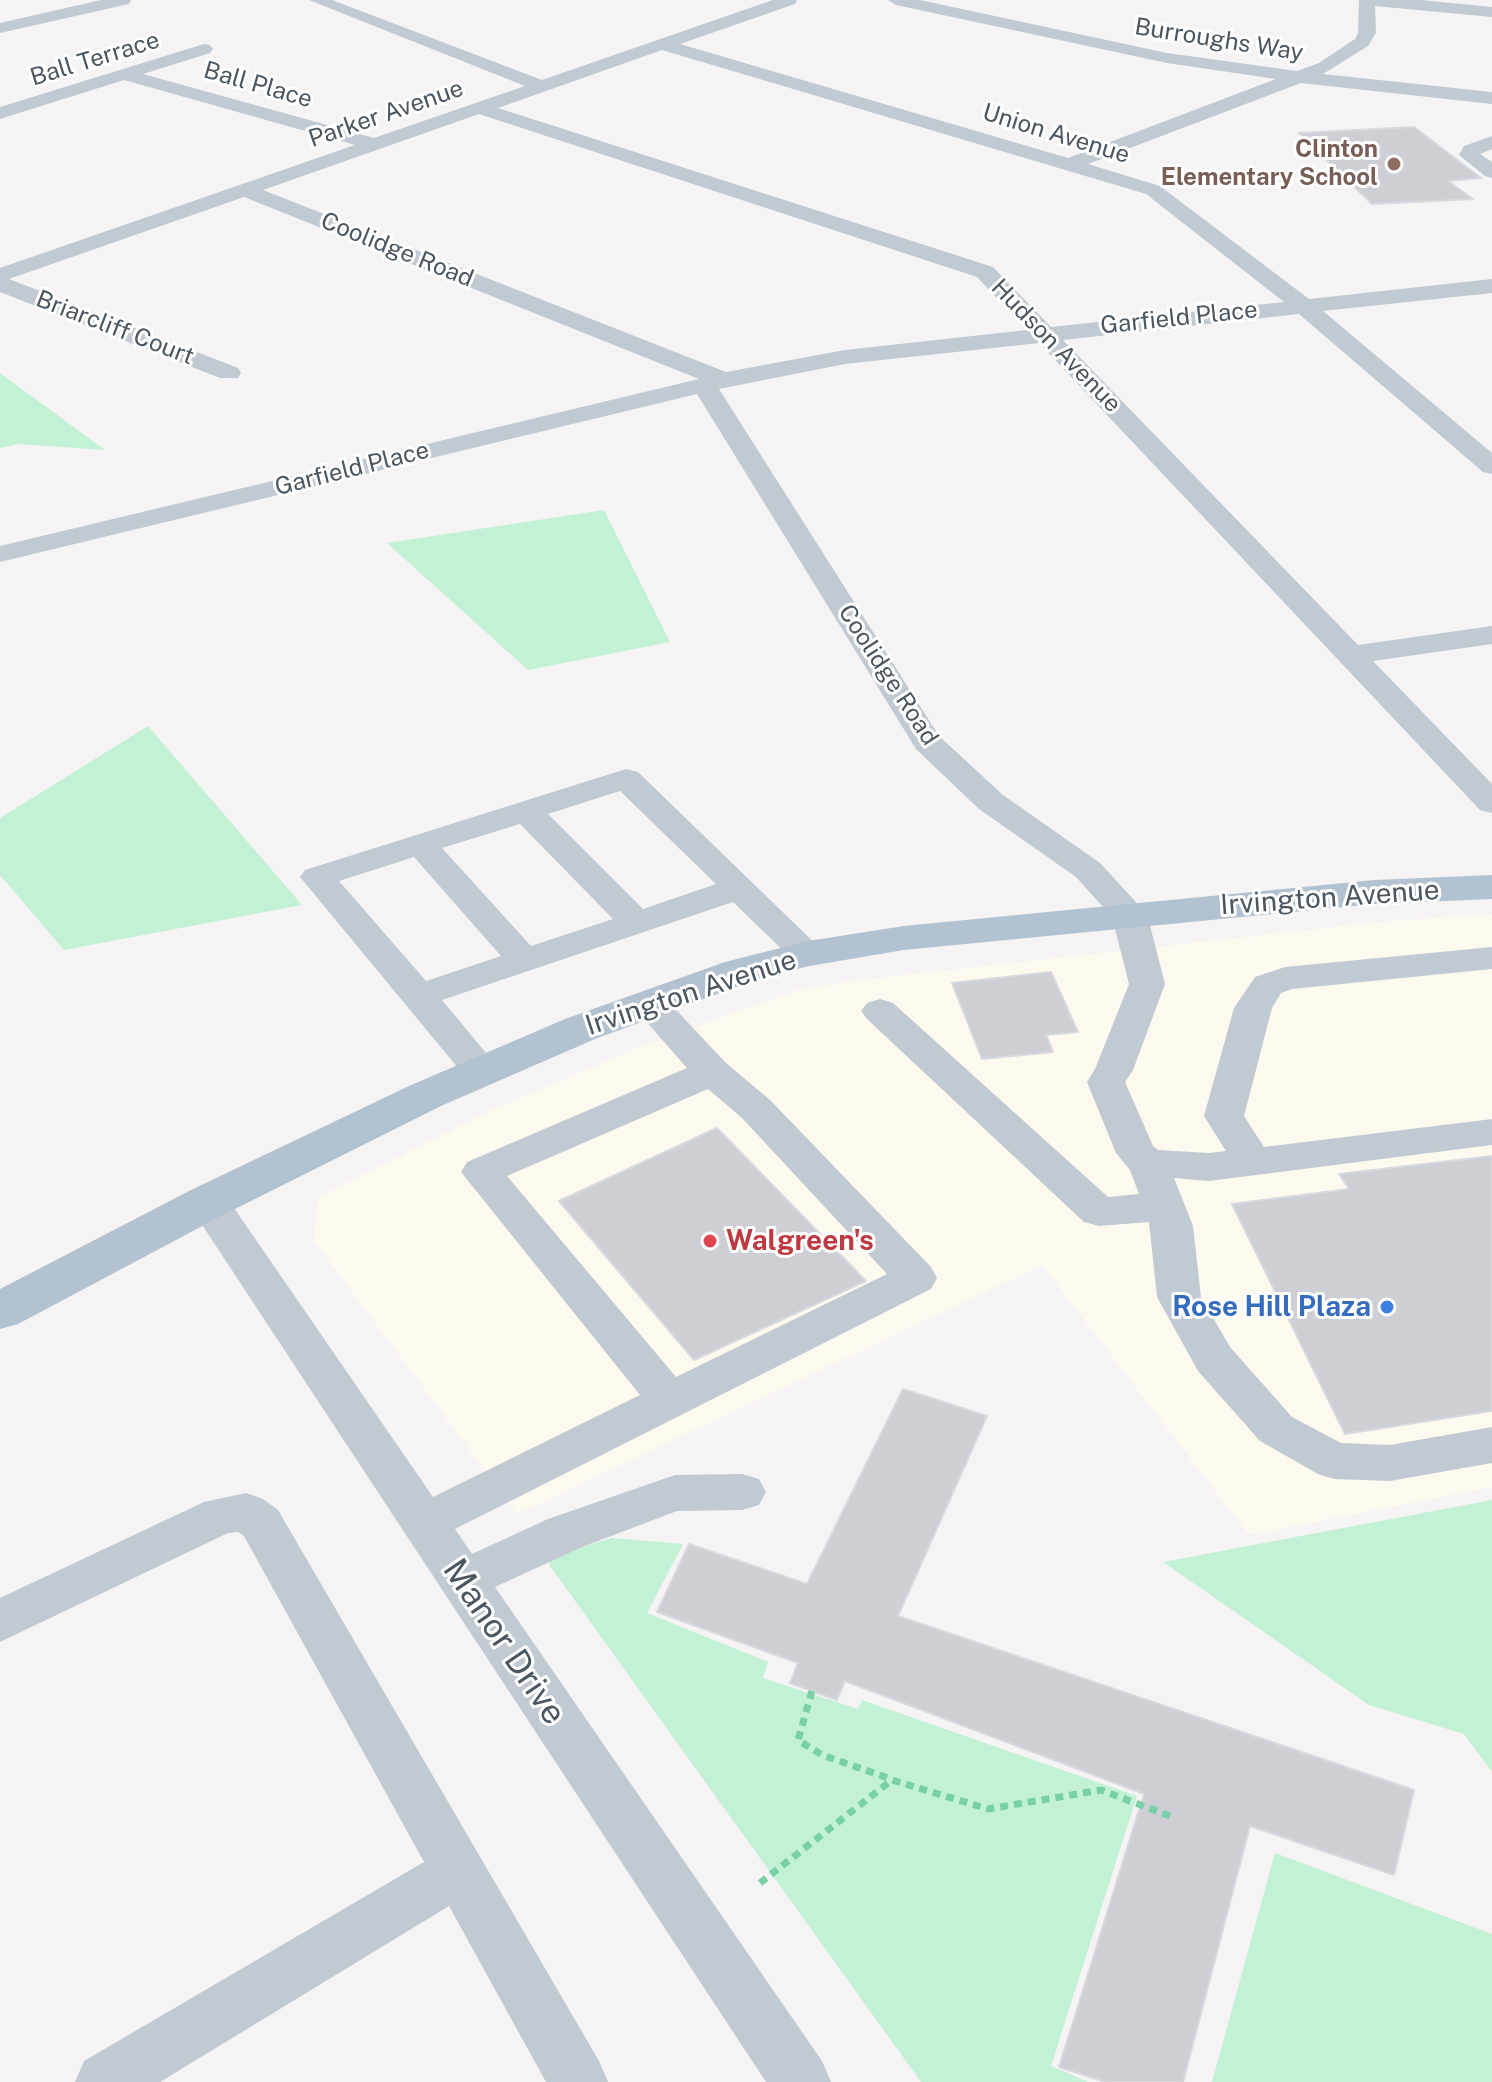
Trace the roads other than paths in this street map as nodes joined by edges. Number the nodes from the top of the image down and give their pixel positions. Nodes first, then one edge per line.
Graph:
1 (123, 0) edge
2 (317, 0) edge
3 (789, 0) edge
4 (896, 0) edge
5 (1368, 0) edge
6 (1492, 12) edge
7 (0, 28) edge
8 (664, 45) junction
9 (204, 49) dead end
10 (126, 75) junction
11 (1299, 77) junction
12 (544, 87) junction
13 (482, 109) junction
14 (0, 113) edge
15 (1488, 114) edge
16 (1492, 142) edge
17 (377, 145) junction
18 (1069, 165) junction
19 (1492, 172) edge
20 (247, 191) junction
21 (0, 275) edge
22 (0, 284) edge
23 (1492, 286) edge
24 (1302, 305) junction
25 (1043, 333) junction
26 (229, 373) dead end
27 (714, 383) junction
28 (1492, 466) edge
29 (0, 554) edge
30 (1492, 635) edge
31 (1351, 655) junction
32 (1492, 803) edge
33 (526, 811) junction
34 (420, 844) junction
35 (1492, 887) edge
36 (739, 888) junction
37 (1129, 914) junction
38 (636, 922) junction
39 (808, 954) junction
40 (1492, 958) edge
41 (524, 960) junction
42 (418, 996) junction
43 (649, 1003) junction
44 (880, 1011) dead end
45 (482, 1071) junction
46 (712, 1072) junction
47 (1492, 1132) edge
48 (1253, 1161) junction
49 (1148, 1163) junction
50 (208, 1202) junction
51 (1165, 1206) junction
52 (0, 1311) edge
53 (669, 1400) junction
54 (1492, 1445) edge
55 (742, 1492) dead end
56 (424, 1523) junction
57 (462, 1580) junction
58 (0, 1621) edge
59 (458, 1871) junction
60 (105, 2082) edge
61 (578, 2082) edge
62 (801, 2082) edge

1 - 7 street
2 - 12 street
3 - 8 street, Parker Avenue
4 - 11 street, Burroughs Way
5 - 6 street
5 - 11 street
8 - 12 street, Parker Avenue
8 - 18 street, Union Avenue
9 - 10 street, Ball Terrace
10 - 14 street, Ball Terrace
10 - 17 street, Ball Place
11 - 15 street, Burroughs Way
11 - 18 street
12 - 13 street, Parker Avenue
13 - 17 street, Parker Avenue
13 - 25 street, Hudson Avenue
16 - 19 street
17 - 20 street, Parker Avenue
18 - 24 street, Union Avenue
20 - 21 street, Parker Avenue
20 - 27 street, Coolidge Road
22 - 26 street, Briarcliff Court
23 - 24 street, Garfield Place
24 - 25 street, Garfield Place
24 - 28 street, Union Avenue
25 - 27 street, Garfield Place
25 - 31 street, Hudson Avenue
27 - 29 street, Garfield Place
27 - 37 street, Coolidge Road
30 - 31 street
31 - 32 street, Hudson Avenue
33 - 34 street
33 - 36 street
33 - 38 street
34 - 41 street
34 - 42 street
35 - 37 main road, Irvington Avenue
36 - 38 street
36 - 39 street
37 - 39 main road, Irvington Avenue
37 - 49 street
38 - 41 street
39 - 43 main road, Irvington Avenue
40 - 48 street
41 - 42 street
42 - 45 street
43 - 45 main road, Irvington Avenue
43 - 46 street
44 - 51 street
45 - 50 main road, Irvington Avenue
46 - 53 street
46 - 53 street
47 - 48 street
48 - 49 street
49 - 51 street
50 - 52 main road, Irvington Avenue
50 - 56 street, Manor Drive
51 - 54 street
53 - 56 street
55 - 57 street
56 - 57 street, Manor Drive
57 - 62 street, Manor Drive
58 - 59 street
59 - 60 street
59 - 61 street

